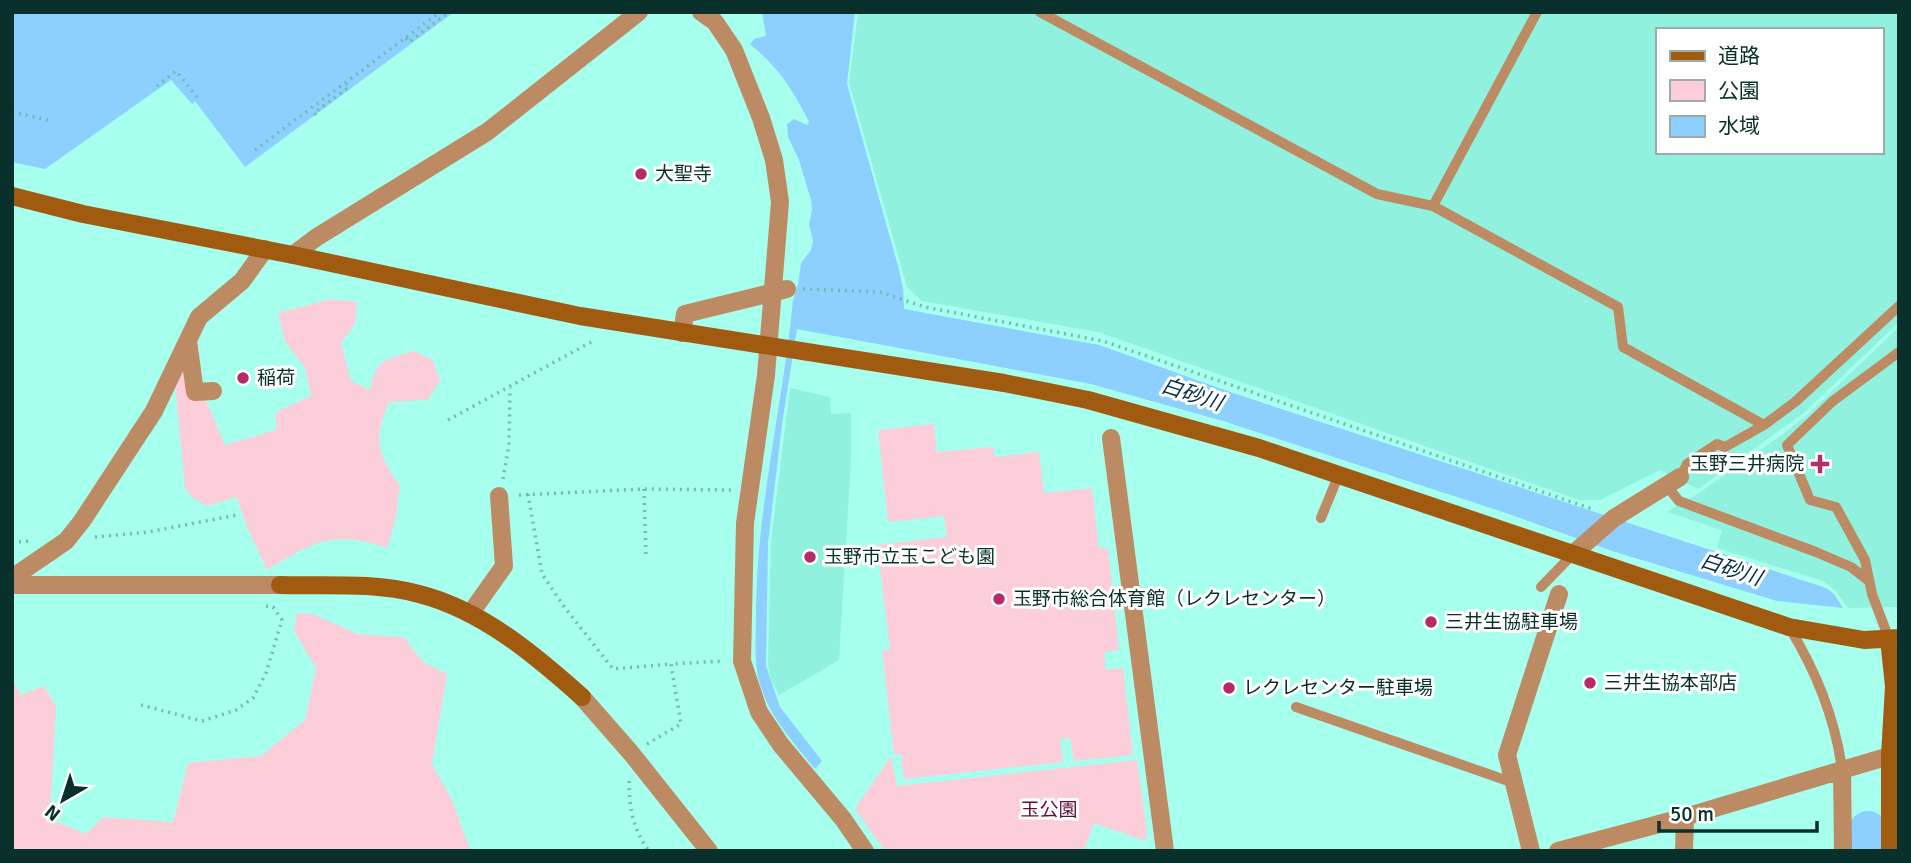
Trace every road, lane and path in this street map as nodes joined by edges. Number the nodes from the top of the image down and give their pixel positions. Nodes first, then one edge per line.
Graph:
1 (440, 12) edge
2 (639, 12) edge
3 (701, 12) edge
4 (1041, 12) edge
5 (1537, 12) edge
6 (447, 18) dead end
7 (406, 38) junction
8 (345, 83) junction
9 (158, 86) dead end
10 (197, 97) dead end
11 (12, 112) edge
12 (316, 115) dead end
13 (48, 120) dead end
14 (255, 150) dead end
15 (12, 196) edge
16 (1433, 206) junction
17 (265, 249) junction
18 (293, 255) junction
19 (780, 291) junction
20 (1899, 306) edge
21 (682, 333) junction
22 (188, 341) junction
23 (593, 341) dead end
24 (783, 348) junction
25 (1899, 352) edge
26 (510, 388) junction
27 (214, 391) dead end
28 (448, 420) dead end
29 (1764, 425) junction
30 (1111, 438) dead end
31 (1339, 474) junction
32 (1673, 481) junction
33 (644, 489) junction
34 (750, 490) junction
35 (528, 494) junction
36 (499, 496) junction
37 (236, 515) dead end
38 (1615, 517) junction
39 (1321, 518) dead end
40 (66, 541) junction
41 (12, 542) edge
42 (1579, 548) junction
43 (646, 557) dead end
44 (12, 578) edge
45 (1869, 581) junction
46 (12, 585) edge
47 (1541, 587) dead end
48 (1559, 594) dead end
49 (263, 605) dead end
50 (470, 614) junction
51 (1789, 627) junction
52 (1894, 638) edge
53 (742, 661) junction
54 (671, 664) junction
55 (141, 705) dead end
56 (1296, 707) dead end
57 (631, 753) junction
58 (1894, 754) edge
59 (1842, 769) junction
60 (1514, 783) junction
61 (1685, 817) junction
62 (649, 851) edge
63 (709, 851) edge
64 (865, 851) edge
65 (1165, 851) edge
66 (1531, 851) edge
67 (1558, 851) edge
68 (1684, 851) edge
69 (1843, 851) edge
70 (1891, 851) edge

1 - 7 path
2 - 18 street
3 - 19 street
4 - 16 lane
5 - 16 lane
6 - 7 path
7 - 8 path
8 - 12 path
8 - 14 path
9 - 10 path
11 - 13 path
15 - 17 street
16 - 29 lane
17 - 18 street
17 - 22 street
18 - 21 street
19 - 21 street
19 - 24 street
19 - 38 path
20 - 29 lane
21 - 24 street
22 - 27 street
22 - 40 street
23 - 26 path
24 - 31 street
24 - 34 street
25 - 45 lane
26 - 28 path
26 - 36 path
29 - 32 lane
30 - 65 street
31 - 39 lane
31 - 42 street
32 - 38 street
32 - 45 lane
33 - 34 path
33 - 35 path
33 - 43 path
34 - 53 street
35 - 36 path
35 - 54 path
36 - 50 street
37 - 40 path
38 - 42 street
40 - 41 path
40 - 44 street
42 - 47 lane
42 - 51 street
45 - 52 lane
46 - 50 street
48 - 60 street
49 - 55 path
50 - 57 street
51 - 52 street
51 - 59 lane
52 - 58 street
53 - 54 path
53 - 64 street
54 - 57 path
56 - 60 lane
57 - 62 path
57 - 63 street
58 - 59 street
58 - 70 street
59 - 61 street
59 - 69 street
60 - 66 street
61 - 67 street
61 - 68 street

